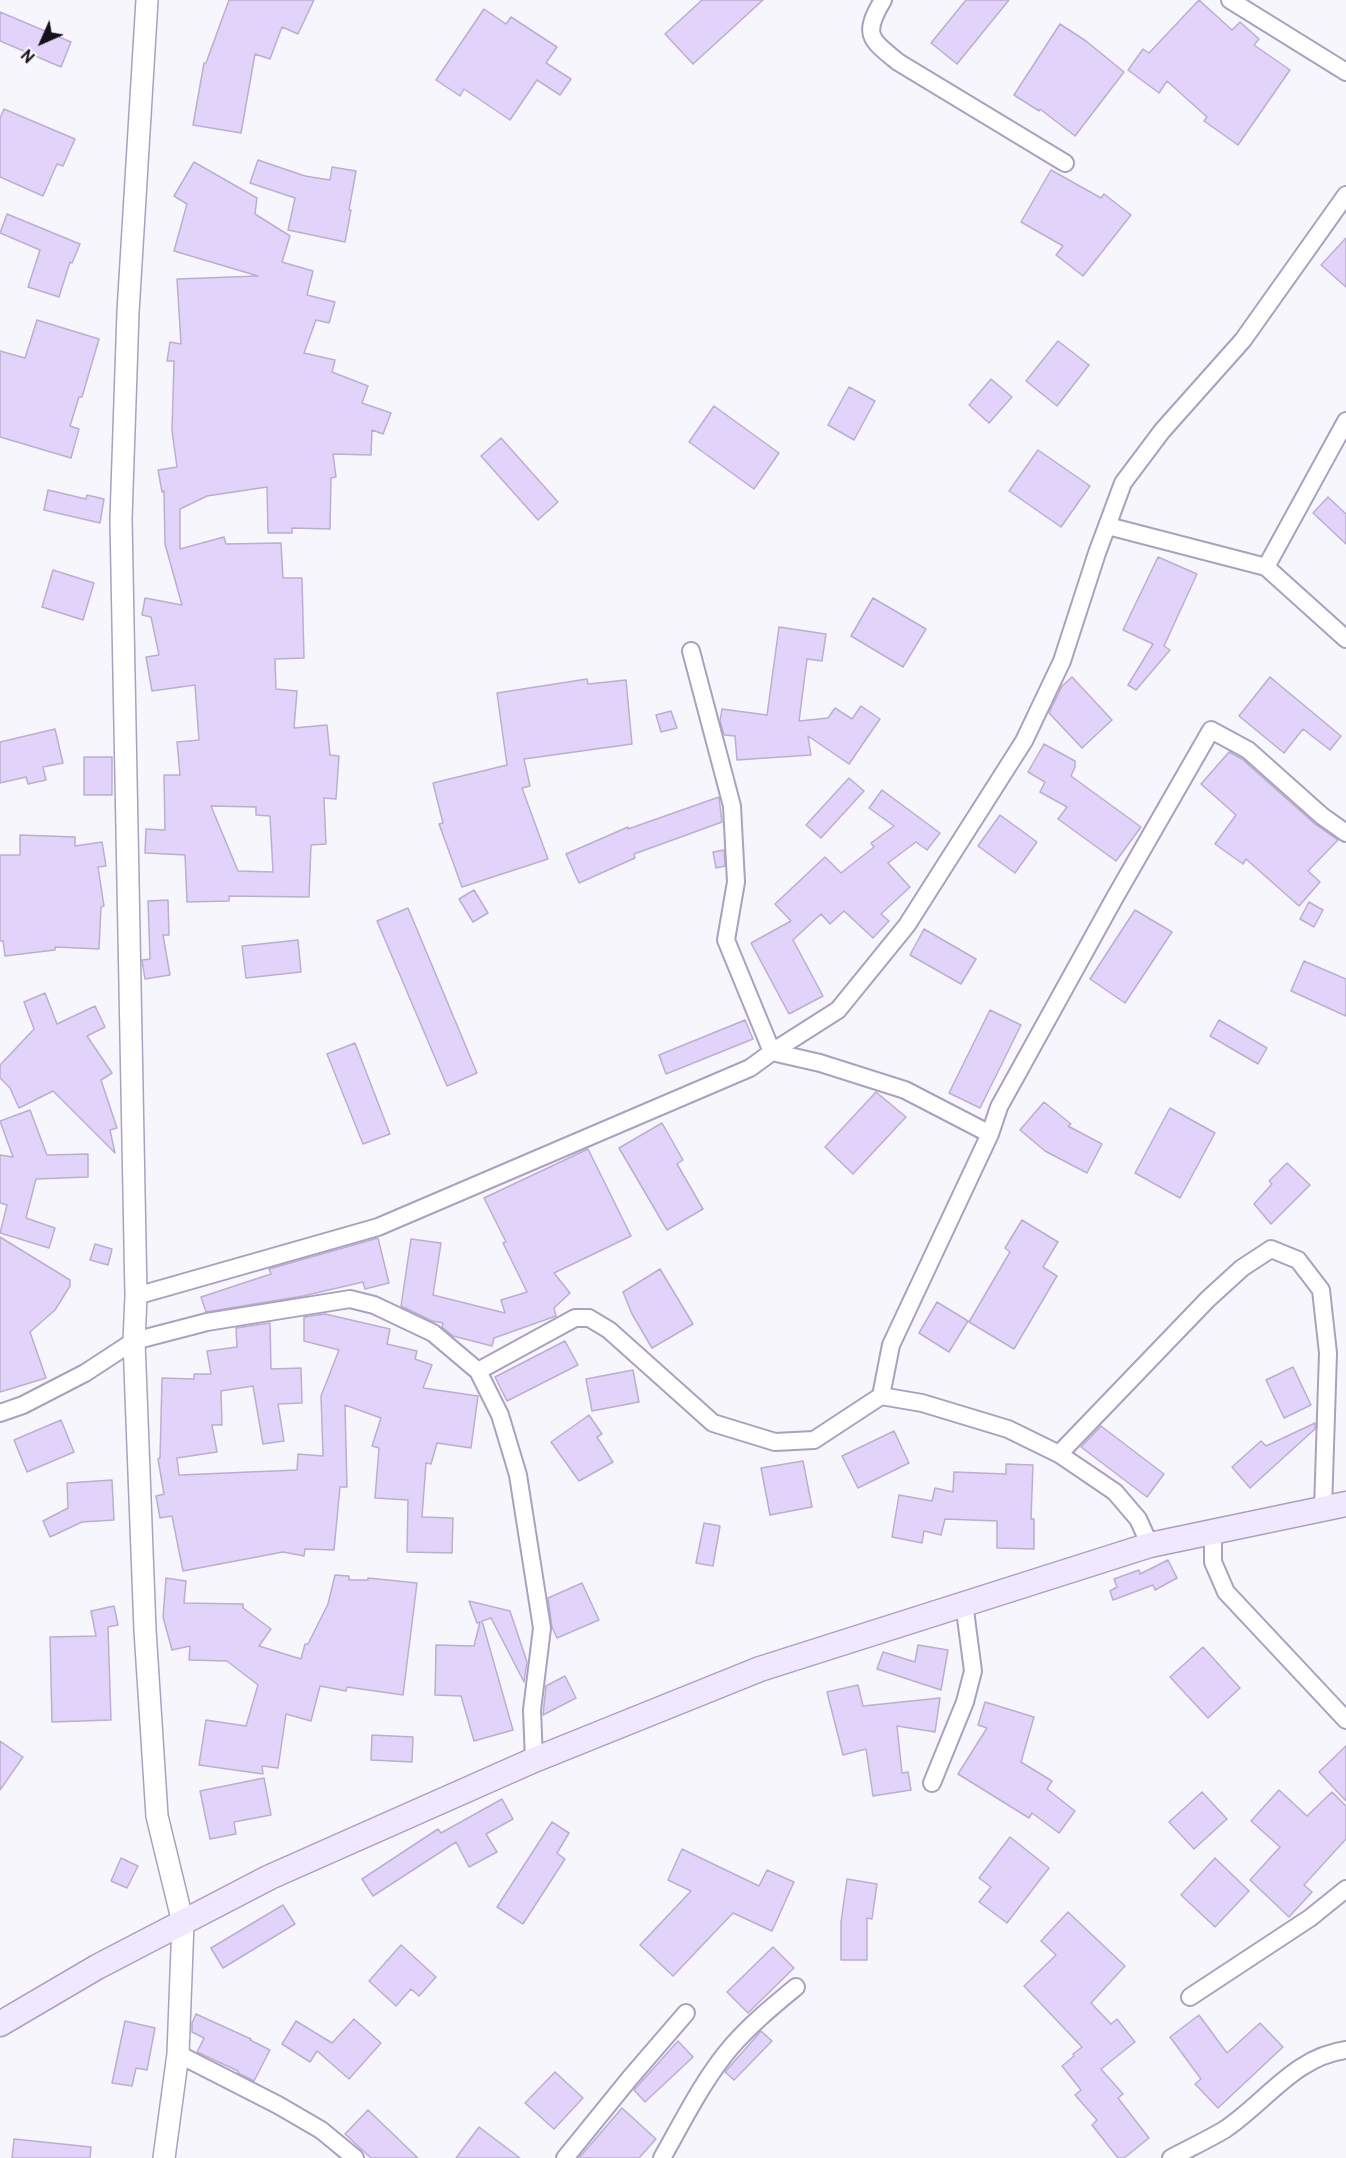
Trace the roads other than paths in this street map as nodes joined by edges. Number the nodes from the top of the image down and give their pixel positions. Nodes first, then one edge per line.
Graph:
1 (147, 0) edge
2 (882, 0) edge
3 (1230, 0) edge
4 (1346, 72) edge
5 (1065, 163) dead end
6 (1346, 195) edge
7 (1346, 421) edge
8 (1108, 525) junction
9 (1266, 567) junction
10 (1346, 639) edge
11 (691, 651) dead end
12 (1346, 833) edge
13 (772, 1052) junction
14 (990, 1134) junction
15 (136, 1296) junction
16 (134, 1341) junction
17 (478, 1371) junction
18 (881, 1396) junction
19 (0, 1413) edge
20 (1059, 1454) junction
21 (1346, 1504) edge
22 (1323, 1509) junction
23 (1214, 1533) junction
24 (1150, 1545) junction
25 (964, 1603) junction
26 (1346, 1720) edge
27 (534, 1760) junction
28 (932, 1783) dead end
29 (1346, 1889) edge
30 (183, 1923) junction
31 (796, 1987) dead end
32 (1190, 1997) dead end
33 (686, 2013) dead end
34 (0, 2024) edge
35 (1346, 2050) edge
36 (178, 2054) junction
37 (164, 2158) edge
38 (355, 2158) edge
39 (565, 2158) edge
40 (662, 2158) edge
41 (1171, 2158) edge

1 - 15 street
2 - 5 street
3 - 4 street
6 - 8 street
7 - 9 street
8 - 9 street
8 - 13 street
9 - 10 street
11 - 13 street
12 - 14 street
13 - 14 street
13 - 15 street
14 - 18 street
15 - 16 street
16 - 17 street
16 - 19 street
16 - 30 street
17 - 18 street
17 - 27 street
18 - 20 street
20 - 22 street
20 - 24 street
21 - 22 main road
22 - 23 main road
23 - 24 main road
23 - 26 street
24 - 25 main road
25 - 27 main road
25 - 28 street
27 - 30 main road
29 - 32 street
30 - 34 main road
30 - 36 street
31 - 40 street
33 - 39 street
35 - 41 street
36 - 37 street
36 - 38 street

